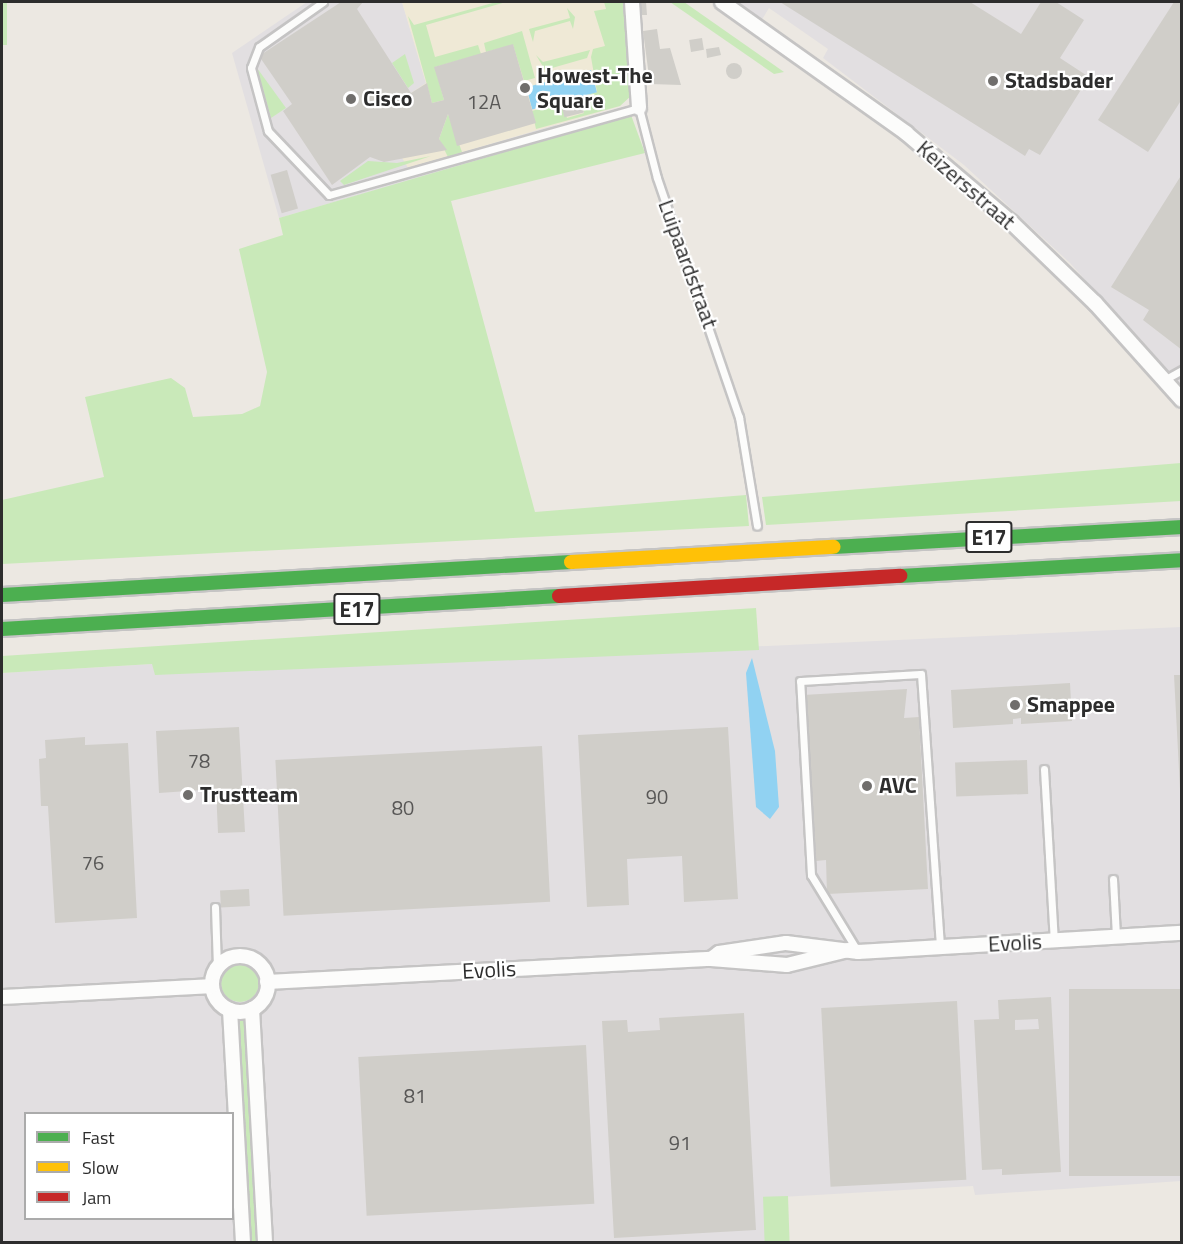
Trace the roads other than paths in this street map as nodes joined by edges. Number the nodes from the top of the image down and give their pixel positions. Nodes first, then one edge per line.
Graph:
1 (323, 2) edge
2 (632, 2) edge
3 (722, 2) edge
4 (639, 108) junction
5 (1182, 370) edge
6 (1164, 380) junction
7 (1182, 400) edge
8 (757, 526) dead end
9 (1182, 526) edge
10 (1182, 560) edge
11 (13, 578) dead end
12 (122, 590) junction
13 (2, 595) edge
14 (2, 629) edge
15 (1044, 769) dead end
16 (1113, 879) dead end
17 (214, 908) dead end
18 (1182, 933) edge
19 (1116, 937) junction
20 (1054, 941) junction
21 (940, 947) junction
22 (853, 951) junction
23 (711, 959) junction
24 (217, 967) junction
25 (267, 982) junction
26 (212, 987) junction
27 (2, 997) edge
28 (252, 1009) junction
29 (230, 1010) junction
30 (243, 1242) edge
31 (265, 1242) edge

1 - 4 lane
2 - 4 street, Luipaardstraat
3 - 6 street, Keizersstraat
4 - 8 lane, Luipaardstraat
5 - 6 lane
6 - 7 street, Keizersstraat
9 - 12 highway, E17
10 - 14 highway, E17
11 - 12 highway
12 - 13 highway, E17
15 - 20 lane
16 - 19 lane
17 - 24 lane
18 - 19 street, Evolis
19 - 20 street, Evolis
20 - 21 street, Evolis
21 - 22 street, Evolis
21 - 22 lane
22 - 23 street, Evolis
22 - 23 street, Evolis
23 - 25 street, Evolis
24 - 25 street
24 - 26 street
25 - 28 street
26 - 27 street
26 - 29 street
28 - 29 street
28 - 31 street
29 - 30 street

